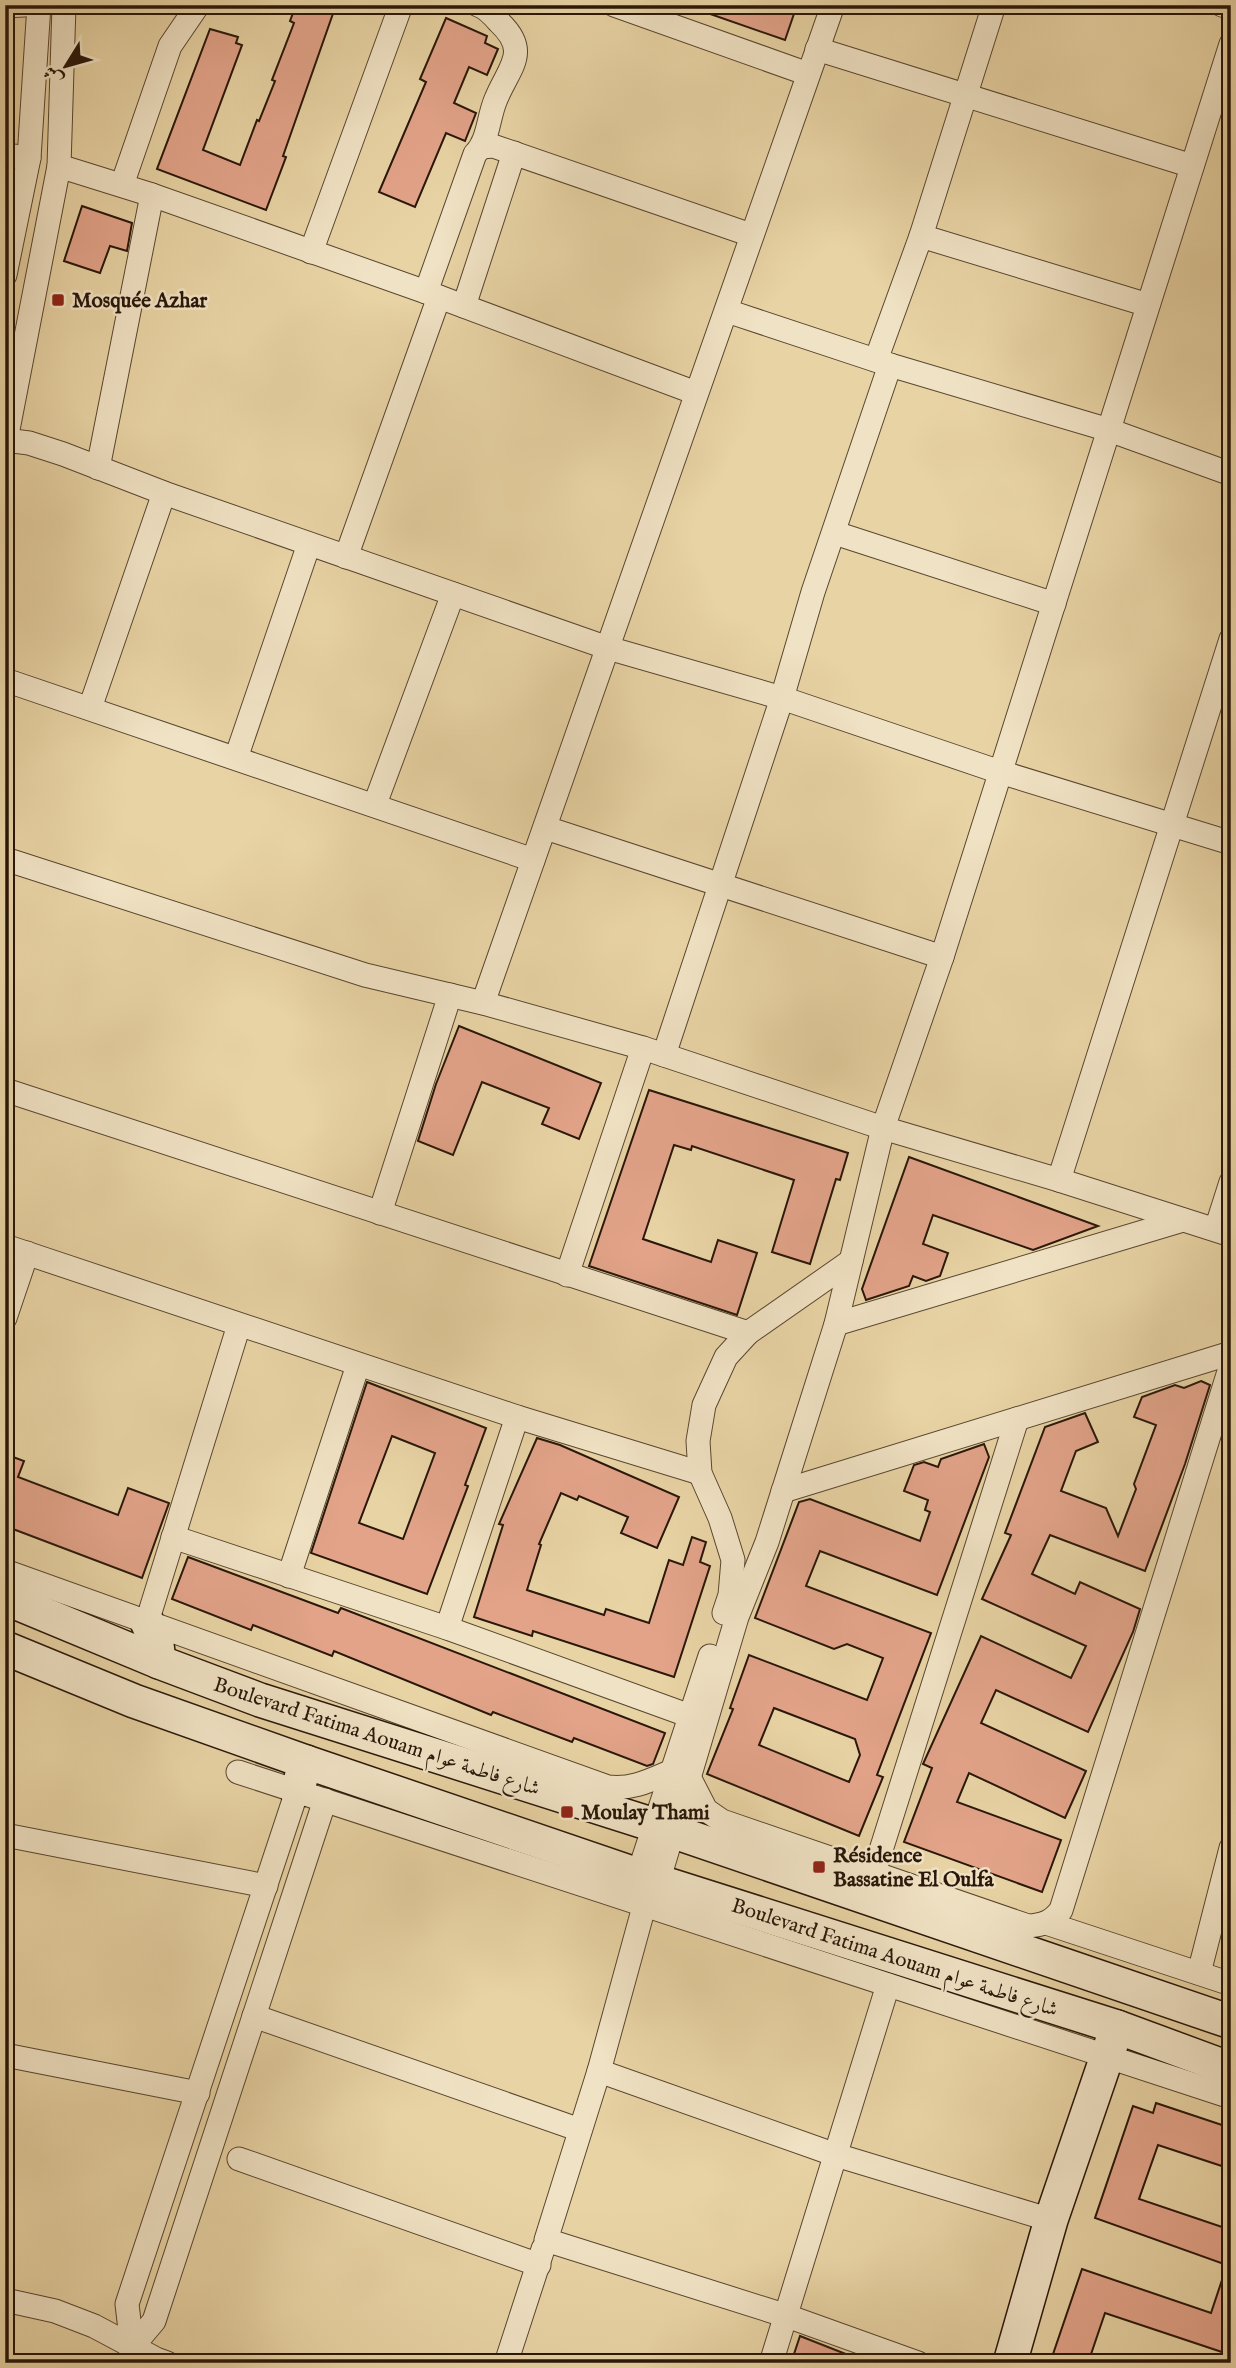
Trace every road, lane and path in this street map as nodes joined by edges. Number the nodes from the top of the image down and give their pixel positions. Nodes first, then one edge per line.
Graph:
1 (24, 5) edge
2 (39, 5) edge
3 (64, 5) edge
4 (198, 5) edge
5 (401, 5) edge
6 (478, 5) edge
7 (614, 5) edge
8 (833, 5) edge
9 (994, 5) edge
10 (1222, 5) edge
11 (5, 6) edge
12 (1231, 8) edge
13 (1231, 44) edge
14 (817, 49) junction
15 (808, 74) junction
16 (965, 94) junction
17 (482, 147) junction
18 (514, 153) junction
19 (5, 155) edge
20 (29, 158) junction
21 (59, 166) junction
22 (1192, 166) junction
23 (122, 185) junction
24 (152, 195) junction
25 (751, 235) junction
26 (921, 236) junction
27 (311, 252) junction
28 (5, 275) edge
29 (433, 294) junction
30 (1148, 305) junction
31 (464, 306) junction
32 (727, 311) junction
33 (883, 363) junction
34 (696, 393) junction
35 (1108, 430) junction
36 (6, 442) edge
37 (98, 468) junction
38 (1231, 474) edge
39 (164, 493) junction
40 (835, 533) junction
41 (309, 544) junction
42 (346, 557) junction
43 (453, 594) junction
44 (1054, 604) junction
45 (1231, 639) edge
46 (608, 648) junction
47 (5, 680) edge
48 (782, 698) junction
49 (90, 708) junction
50 (236, 758) junction
51 (1000, 772) junction
52 (375, 804) junction
53 (1171, 824) junction
54 (546, 828) junction
55 (1231, 843) edge
56 (5, 859) edge
57 (533, 860) junction
58 (720, 886) junction
59 (942, 957) junction
60 (450, 995) junction
61 (483, 1003) junction
62 (653, 1052) junction
63 (5, 1090) edge
64 (883, 1128) junction
65 (1059, 1180) junction
66 (1231, 1182) edge
67 (380, 1213) junction
68 (1183, 1220) junction
69 (1223, 1232) edge
70 (16, 1249) edge
71 (851, 1261) junction
72 (567, 1275) junction
73 (5, 1318) edge
74 (836, 1324) junction
75 (239, 1325) junction
76 (748, 1333) junction
77 (1231, 1353) edge
78 (358, 1365) junction
79 (1231, 1365) edge
80 (517, 1417) junction
81 (1017, 1419) junction
82 (700, 1473) junction
83 (783, 1491) junction
84 (173, 1537) junction
85 (5, 1572) edge
86 (289, 1576) junction
87 (5, 1598) edge
88 (147, 1622) junction
89 (447, 1628) junction
90 (5, 1648) edge
91 (159, 1662) junction
92 (690, 1716) junction
93 (238, 1772) dead end
94 (681, 1774) junction
95 (309, 1784) junction
96 (664, 1829) junction
97 (5, 1835) edge
98 (1231, 1848) edge
99 (648, 1885) junction
100 (870, 1885) junction
101 (266, 1886) junction
102 (1046, 1923) junction
103 (1199, 1973) junction
104 (1231, 1984) edge
105 (888, 1985) junction
106 (254, 2016) junction
107 (1231, 2022) edge
108 (1121, 2045) junction
109 (5, 2055) edge
110 (1231, 2069) edge
111 (599, 2071) junction
112 (198, 2093) junction
113 (1231, 2097) edge
114 (580, 2130) junction
115 (836, 2155) junction
116 (239, 2159) dead end
117 (1051, 2220) junction
118 (546, 2240) junction
119 (539, 2265) junction
120 (5, 2300) edge
121 (788, 2316) junction
122 (130, 2355) edge
123 (167, 2363) edge
124 (506, 2363) edge
125 (771, 2363) edge
126 (918, 2363) edge
127 (1010, 2363) edge
128 (1031, 2363) edge

1 - 11 street
2 - 20 street
3 - 21 street
4 - 23 street
5 - 27 street
6 - 17 street
7 - 15 street
8 - 14 street
9 - 16 street
10 - 12 street
13 - 22 street
14 - 15 street
14 - 16 street
15 - 25 street
16 - 22 street
16 - 26 street
17 - 18 street
17 - 29 street
18 - 25 street
18 - 31 street
19 - 20 street
20 - 28 street
21 - 23 street
21 - 36 street
22 - 30 street
23 - 24 street
24 - 27 street
24 - 37 street
25 - 32 street
26 - 30 street
26 - 33 street
27 - 29 street
29 - 31 street
29 - 42 street
30 - 35 street
31 - 34 street
32 - 33 street
32 - 34 street
33 - 35 street
33 - 40 street
34 - 46 street
35 - 38 street
35 - 44 street
36 - 37 street
37 - 39 street
39 - 41 street
39 - 49 street
40 - 44 street
40 - 48 street
41 - 42 street
41 - 50 street
42 - 43 street
43 - 46 street
43 - 52 street
44 - 51 street
45 - 53 street
46 - 48 street
46 - 54 street
47 - 49 street
48 - 51 street
48 - 58 street
49 - 50 street
50 - 52 street
51 - 53 street
51 - 59 street
52 - 57 street
53 - 55 street
53 - 65 street
54 - 57 street
54 - 58 street
56 - 60 street
57 - 61 street
58 - 59 street
58 - 62 street
59 - 64 street
60 - 61 street
60 - 67 street
61 - 62 street
62 - 64 street
62 - 72 street
63 - 67 street
64 - 65 street
64 - 71 street
65 - 68 street
66 - 69 street
67 - 72 street
68 - 69 street
68 - 74 street
70 - 73 street
70 - 75 street
71 - 74 street
71 - 76 street
72 - 76 street
74 - 83 street
75 - 78 street
75 - 84 street
76 - 82 street
77 - 81 street
78 - 80 street
78 - 86 street
79 - 102 street
80 - 82 street
80 - 89 street
81 - 83 street
81 - 100 street
82 - 92 street
83 - 94 street
84 - 86 street
84 - 88 street
85 - 88 street
86 - 89 street
87 - 91 main road, Boulevard Fatima Aouam شارع فاطمة عوام
88 - 91 main road
88 - 94 street
89 - 92 street
90 - 95 main road, Boulevard Fatima Aouam شارع فاطمة عوام
91 - 96 main road, Boulevard Fatima Aouam شارع فاطمة عوام
92 - 94 street
93 - 95 street
94 - 96 street
94 - 100 street
95 - 99 main road, Boulevard Fatima Aouam شارع فاطمة عوام
95 - 101 street
95 - 106 street
96 - 99 street
96 - 100 main road, Boulevard Fatima Aouam شارع فاطمة عوام
97 - 101 street
98 - 103 street
99 - 105 street
99 - 108 main road, Boulevard Fatima Aouam شارع فاطمة عوام
99 - 111 street
100 - 102 street
100 - 107 main road, Boulevard Fatima Aouam شارع فاطمة عوام
101 - 112 street
102 - 103 street
103 - 104 street
105 - 108 street
105 - 115 street
106 - 114 street
106 - 122 street
108 - 110 main road, Boulevard Fatima Aouam شارع فاطمة عوام
108 - 113 street
108 - 117 main road
108 - 128 main road
109 - 112 street
111 - 114 street
111 - 115 street
112 - 122 street
114 - 118 street
115 - 117 street
115 - 121 street
116 - 119 street
117 - 127 main road
118 - 119 street
118 - 121 street
119 - 124 street
120 - 122 street
121 - 125 street
121 - 126 street
122 - 123 street

